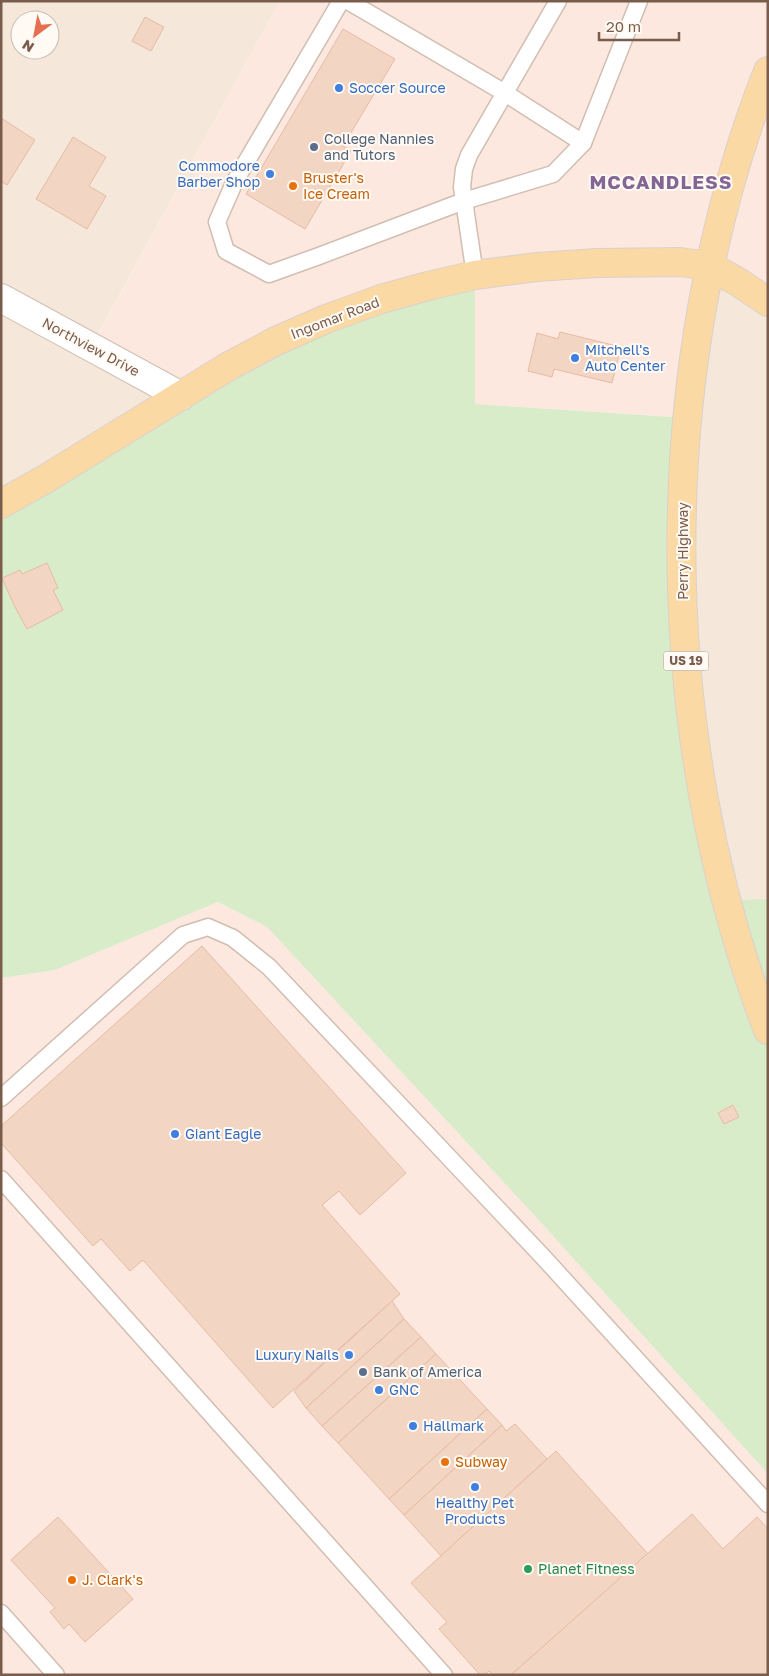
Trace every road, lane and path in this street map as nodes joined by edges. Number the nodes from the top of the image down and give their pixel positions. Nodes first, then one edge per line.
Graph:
1 (340, 1) edge
2 (348, 1) edge
3 (558, 1) edge
4 (639, 1) edge
5 (768, 71) edge
6 (505, 93) junction
7 (583, 143) junction
8 (464, 202) junction
9 (710, 266) junction
10 (475, 275) junction
11 (1, 298) edge
12 (768, 302) edge
13 (181, 396) junction
14 (1, 504) edge
15 (768, 1030) edge
16 (1, 1098) edge
17 (1, 1179) edge
18 (768, 1504) edge
19 (1, 1614) edge
20 (56, 1675) edge
21 (444, 1675) edge

1 - 8 lane
2 - 6 lane
3 - 6 lane
4 - 7 lane
5 - 9 main road, Perry Highway / US 19
6 - 7 lane
6 - 8 lane
7 - 8 lane
8 - 10 lane
9 - 10 main road, Ingomar Road
9 - 12 main road
9 - 15 main road, Perry Highway / US 19
10 - 13 main road, Ingomar Road
11 - 13 street, Northview Drive
13 - 14 main road, Ingomar Road
16 - 18 lane
17 - 21 lane
19 - 20 lane

